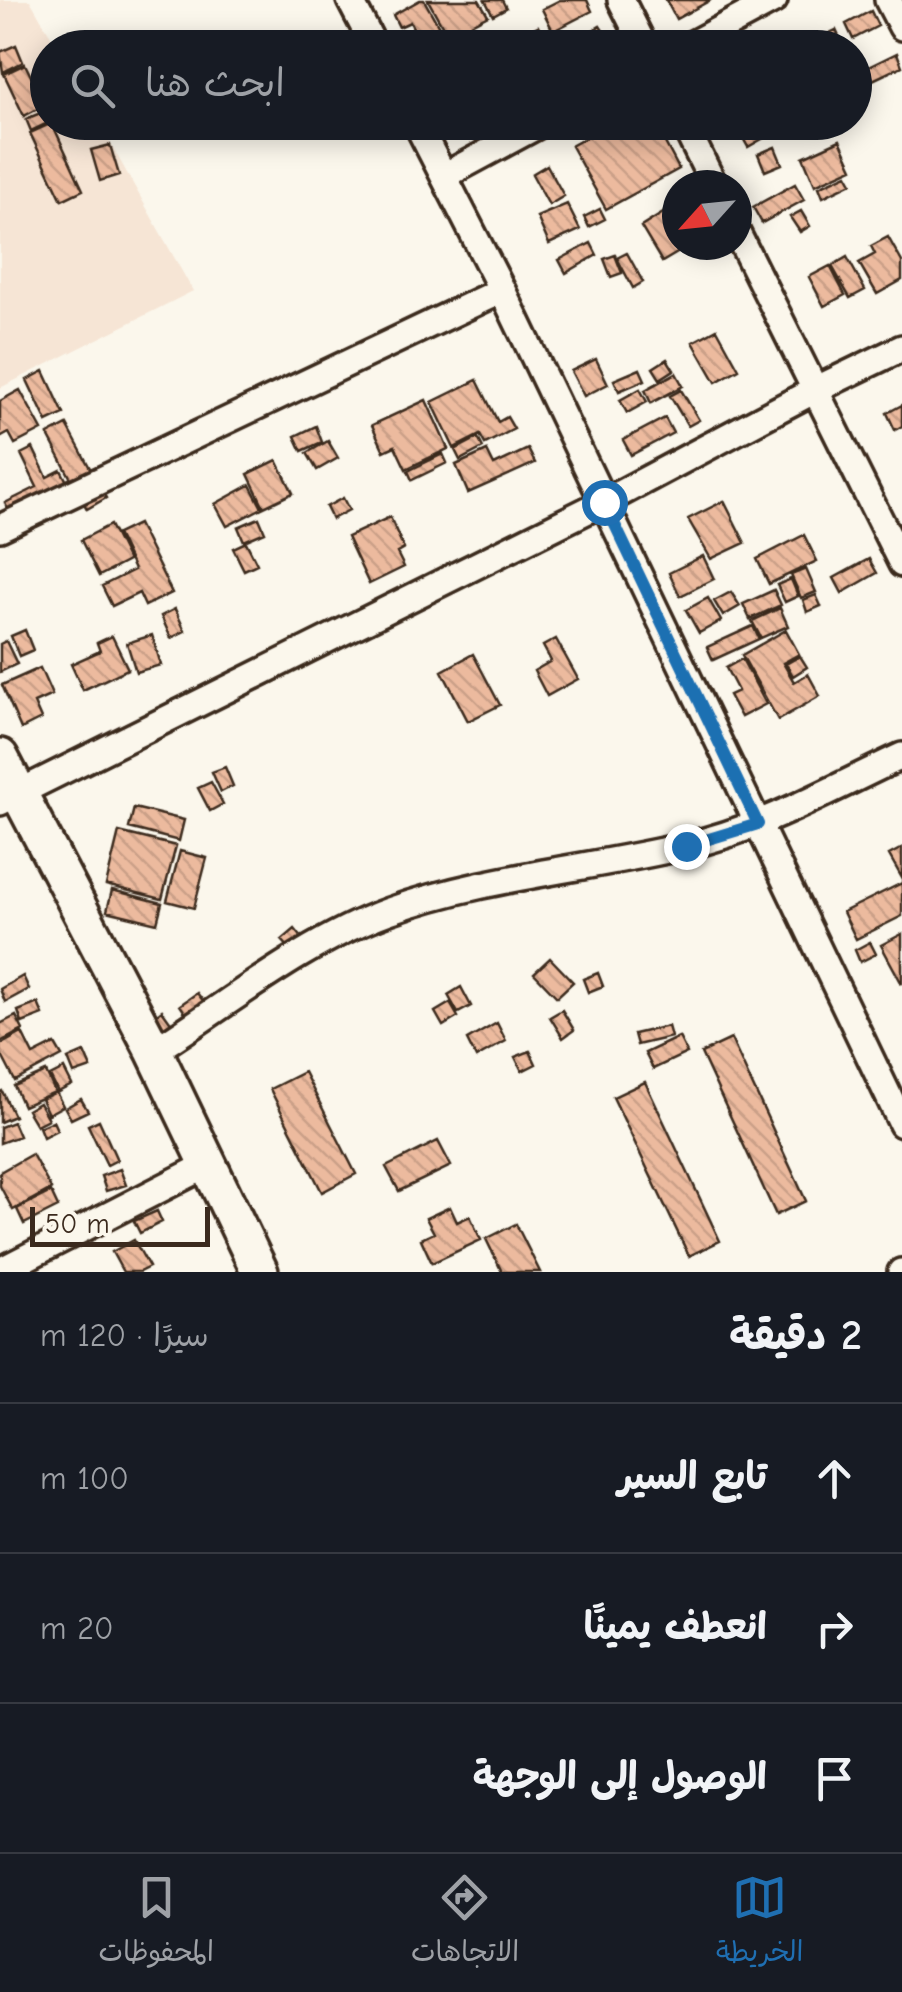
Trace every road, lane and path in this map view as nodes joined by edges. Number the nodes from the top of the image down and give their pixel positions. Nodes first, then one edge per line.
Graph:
1 (350, 0) edge
2 (621, 0) edge
3 (774, 0) edge
4 (888, 0) edge
5 (902, 27) edge
6 (366, 30) edge
7 (637, 30) edge
8 (718, 30) edge
9 (425, 140) edge
10 (511, 140) edge
11 (692, 140) edge
12 (707, 170) edge
13 (444, 176) junction
14 (750, 260) edge
15 (502, 290) junction
16 (902, 348) edge
17 (814, 390) junction
18 (604, 502) junction
19 (0, 528) edge
20 (902, 564) edge
21 (902, 756) edge
22 (0, 757) edge
23 (9, 798) edge
24 (758, 824) junction
25 (154, 1051) junction
26 (902, 1124) edge
27 (209, 1164) junction
28 (3, 1268) edge
29 (260, 1272) edge

1 - 6 street
2 - 7 street
3 - 8 street
4 - 5 street
9 - 13 street
10 - 13 street
11 - 12 street
13 - 15 street
14 - 17 street
15 - 18 street
15 - 19 street
16 - 17 street
17 - 18 street
17 - 20 street
18 - 23 street
18 - 24 street
21 - 24 street
22 - 23 main road
23 - 25 main road
24 - 25 street
24 - 26 street
25 - 27 main road
27 - 28 street
27 - 29 main road

